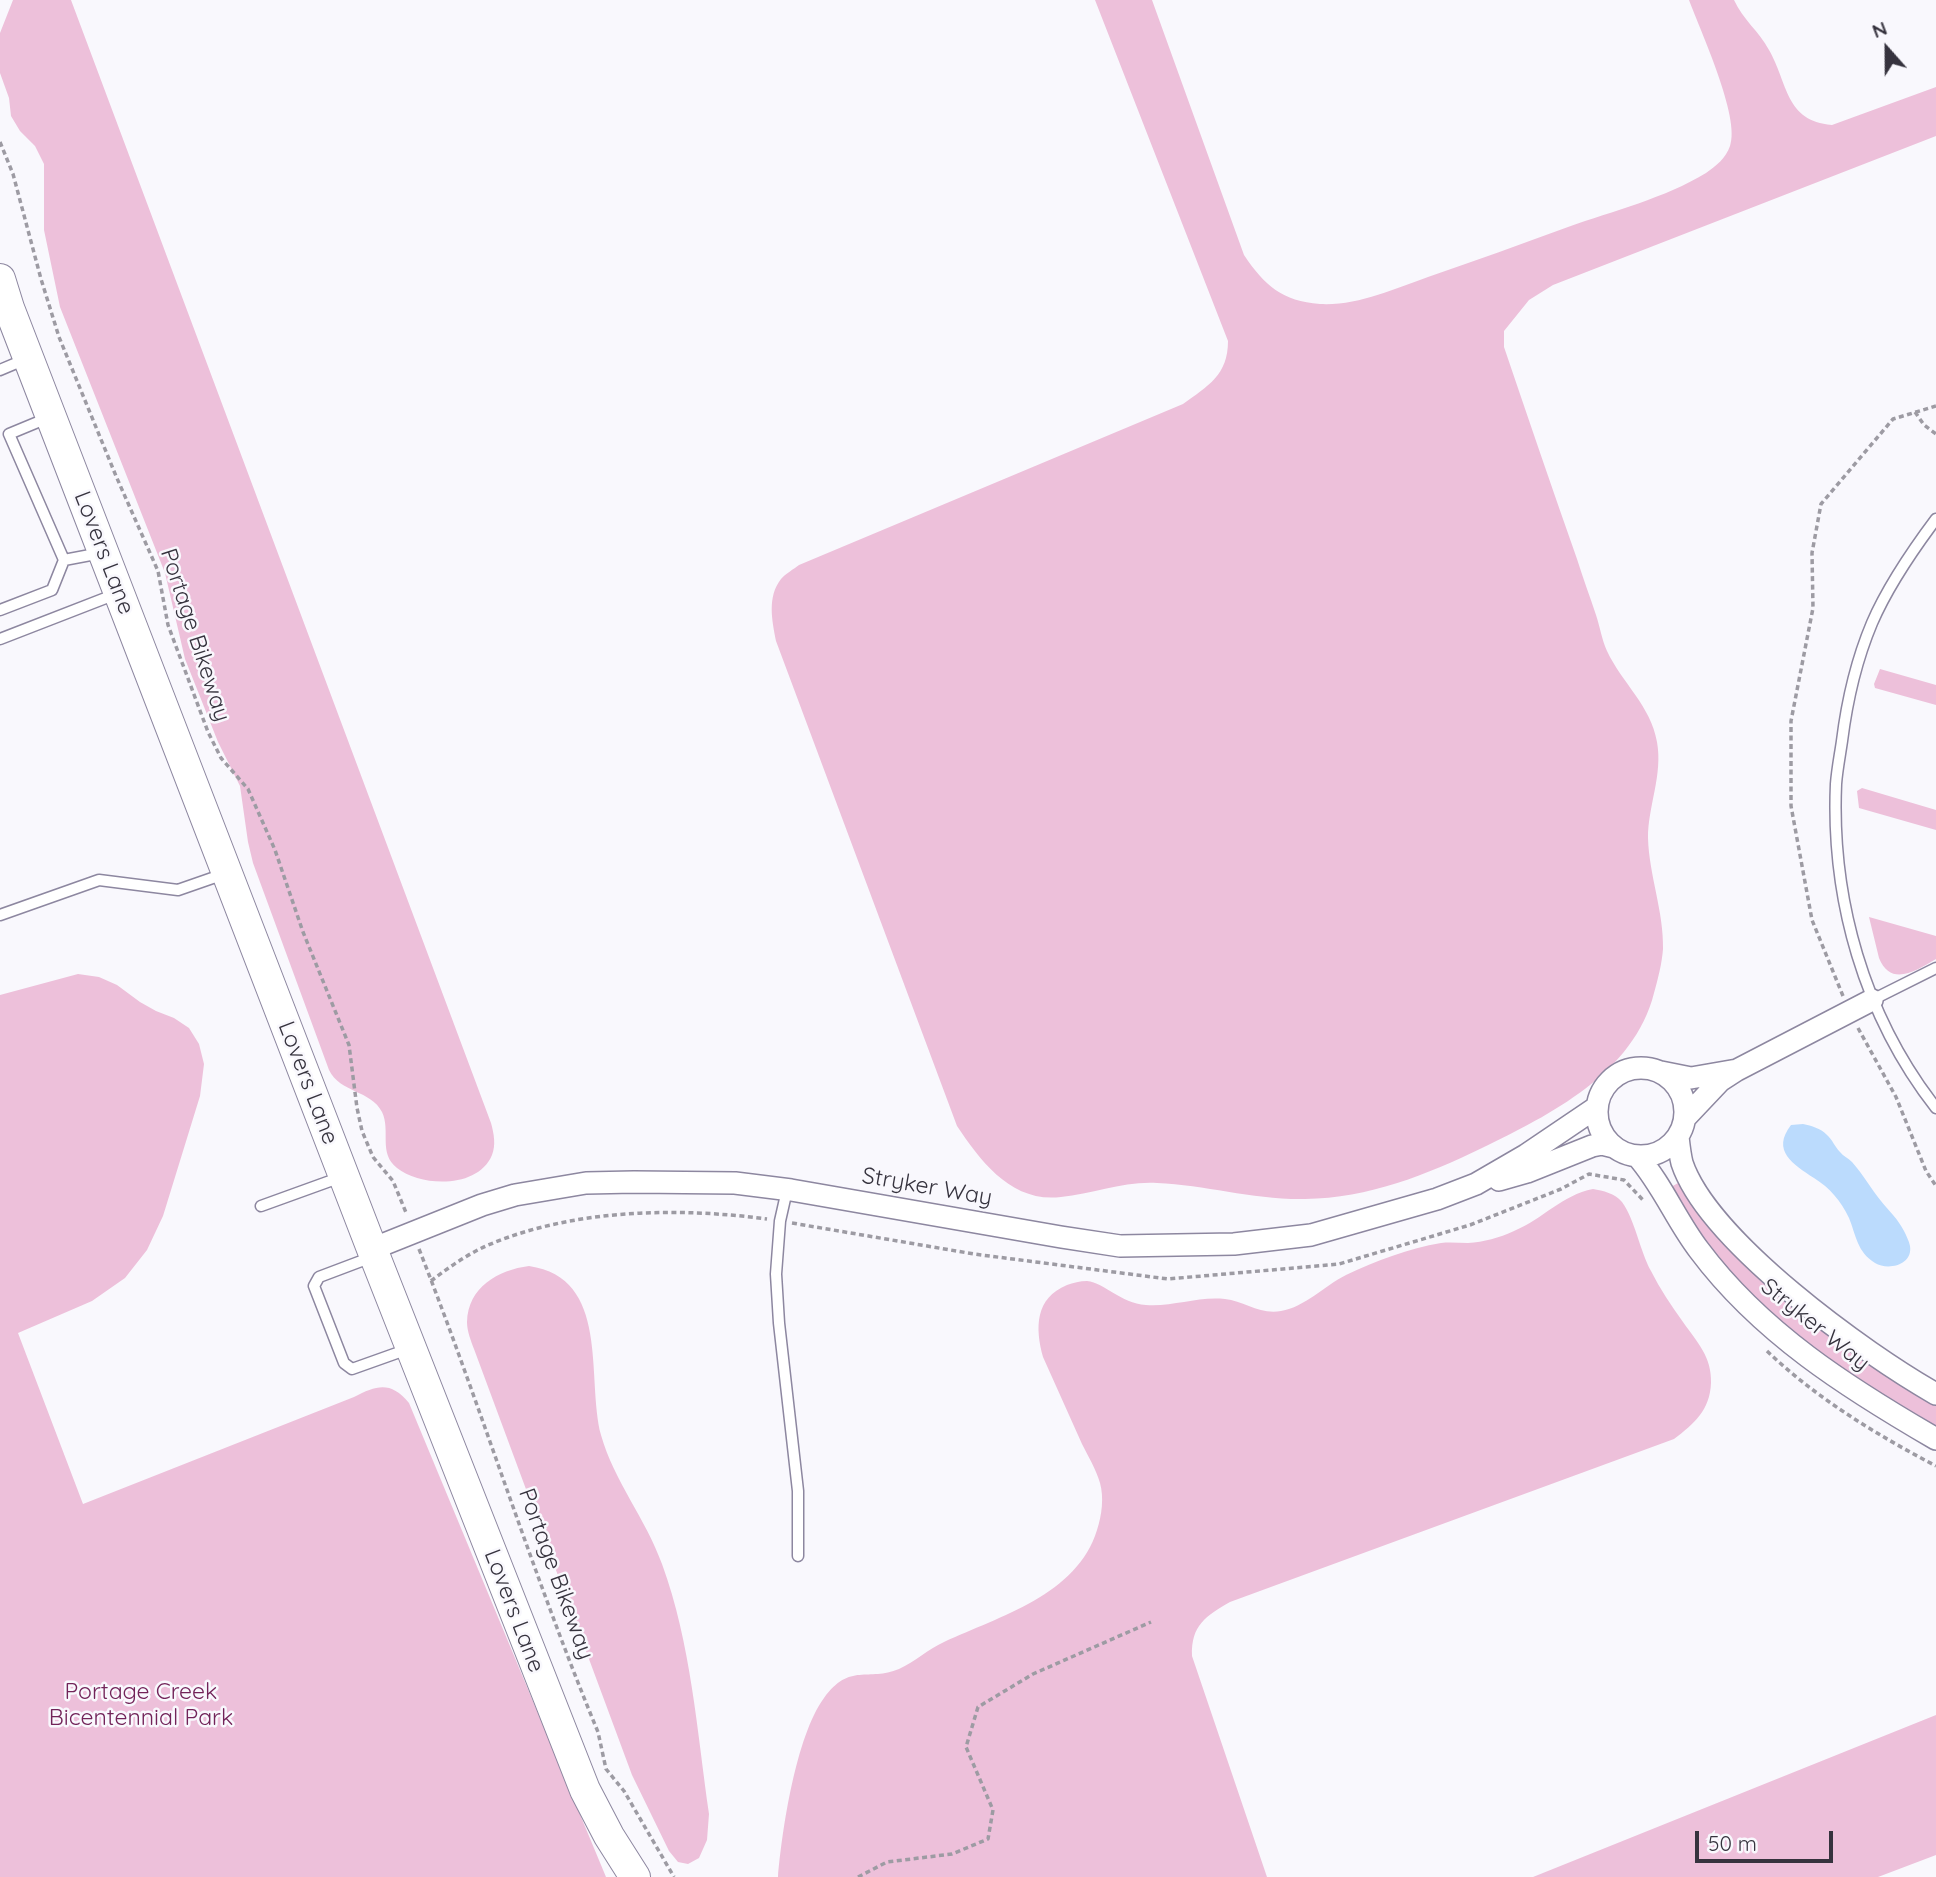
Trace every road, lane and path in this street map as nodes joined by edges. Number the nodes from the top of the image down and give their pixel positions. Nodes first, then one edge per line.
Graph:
1 (0, 142) edge
2 (0, 279) edge
3 (28, 358) junction
4 (0, 370) edge
5 (1915, 412) dead end
6 (51, 416) junction
7 (5, 433) edge
8 (1936, 434) edge
9 (1936, 519) edge
10 (103, 553) junction
11 (64, 560) junction
12 (119, 593) junction
13 (0, 610) edge
14 (0, 639) edge
15 (227, 874) junction
16 (0, 915) edge
17 (1936, 968) edge
18 (1872, 1000) junction
19 (1737, 1070) junction
20 (1661, 1072) junction
21 (1597, 1107) junction
22 (1936, 1108) edge
23 (1682, 1128) junction
24 (1614, 1147) junction
25 (1637, 1156) junction
26 (344, 1176) junction
27 (1476, 1184) junction
28 (787, 1189) junction
29 (261, 1206) dead end
30 (403, 1206) dead end
31 (373, 1252) junction
32 (428, 1272) dead end
33 (411, 1348) junction
34 (1936, 1394) edge
35 (1936, 1439) edge
36 (798, 1556) dead end
37 (1151, 1622) dead end
38 (635, 1877) edge
39 (674, 1877) edge
40 (858, 1877) edge

1 - 30 path, Portage Bikeway
2 - 3 street, Lovers Lane
3 - 4 lane
3 - 6 street, Lovers Lane
5 - 8 path
6 - 7 lane
6 - 10 street, Lovers Lane
7 - 11 lane
9 - 18 lane
10 - 11 lane
10 - 12 street, Lovers Lane
11 - 13 lane
12 - 14 lane
12 - 15 street, Lovers Lane
15 - 16 lane
15 - 26 street, Lovers Lane
17 - 18 lane
18 - 19 street
18 - 22 lane
19 - 20 street
19 - 23 street
20 - 21 street, Stryker Way
20 - 23 street, Stryker Way
21 - 24 street
21 - 27 street, Stryker Way
23 - 25 street
23 - 34 street, Stryker Way
24 - 25 street, Stryker Way
24 - 27 street, Stryker Way
25 - 35 street, Stryker Way
26 - 29 lane
26 - 31 street, Lovers Lane
27 - 28 street, Stryker Way
28 - 31 street, Stryker Way
28 - 36 lane
31 - 33 street, Lovers Lane
31 - 33 lane
32 - 39 path, Portage Bikeway
33 - 38 street, Lovers Lane
37 - 40 path

